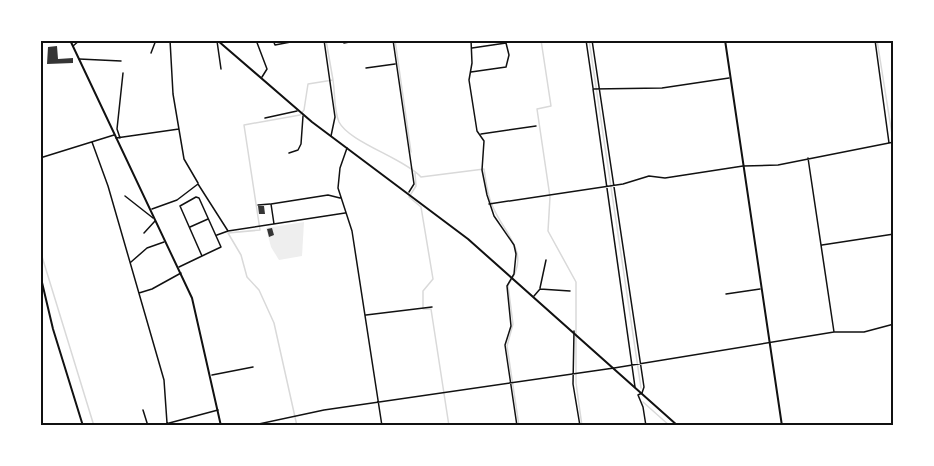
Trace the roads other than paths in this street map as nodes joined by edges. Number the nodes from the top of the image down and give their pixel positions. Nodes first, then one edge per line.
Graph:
1 (69, 40) edge
2 (80, 40) edge
3 (156, 40) edge
4 (170, 40) edge
5 (217, 40) edge
6 (256, 40) edge
7 (273, 40) edge
8 (301, 40) edge
9 (324, 40) edge
10 (343, 40) edge
11 (360, 40) edge
12 (393, 40) edge
13 (471, 40) edge
14 (586, 40) edge
15 (592, 40) edge
16 (725, 40) edge
17 (875, 40) edge
18 (72, 46) junction
19 (471, 48) junction
20 (151, 53) dead end
21 (78, 59) junction
22 (121, 61) dead end
23 (396, 64) junction
24 (366, 68) dead end
25 (221, 69) dead end
26 (470, 72) junction
27 (123, 73) dead end
28 (730, 78) junction
29 (260, 79) junction
30 (599, 88) junction
31 (593, 89) junction
32 (297, 111) junction
33 (303, 116) junction
34 (265, 118) dead end
35 (536, 126) dead end
36 (180, 129) junction
37 (480, 134) junction
38 (331, 136) junction
39 (117, 137) junction
40 (92, 142) junction
41 (894, 142) edge
42 (889, 143) junction
43 (347, 148) junction
44 (289, 153) dead end
45 (40, 158) edge
46 (808, 158) junction
47 (743, 166) junction
48 (198, 184) junction
49 (614, 186) junction
50 (608, 187) junction
51 (409, 192) junction
52 (125, 196) dead end
53 (341, 198) junction
54 (271, 204) junction
55 (489, 204) junction
56 (258, 205) dead end
57 (150, 209) junction
58 (345, 213) junction
59 (208, 219) junction
60 (156, 220) junction
61 (274, 224) junction
62 (189, 227) junction
63 (228, 231) junction
64 (144, 233) dead end
65 (894, 234) edge
66 (216, 236) junction
67 (166, 241) junction
68 (821, 245) junction
69 (202, 256) junction
70 (546, 260) dead end
71 (130, 262) junction
72 (178, 267) junction
73 (181, 273) junction
74 (40, 274) edge
75 (512, 277) junction
76 (45, 287) junction
77 (40, 289) edge
78 (540, 289) junction
79 (760, 289) junction
80 (570, 291) dead end
81 (139, 293) junction
82 (726, 294) dead end
83 (534, 296) junction
84 (432, 307) dead end
85 (365, 315) junction
86 (894, 324) edge
87 (574, 331) junction
88 (834, 332) junction
89 (768, 342) junction
90 (640, 363) junction
91 (635, 364) junction
92 (253, 366) dead end
93 (614, 368) junction
94 (573, 372) junction
95 (211, 375) junction
96 (510, 382) junction
97 (635, 387) junction
98 (642, 393) junction
99 (379, 401) junction
100 (143, 410) dead end
101 (218, 410) junction
102 (167, 423) junction
103 (579, 425) edge
104 (83, 426) edge
105 (148, 426) edge
106 (158, 426) edge
107 (221, 426) edge
108 (249, 426) edge
109 (382, 426) edge
110 (517, 426) edge
111 (570, 426) edge
112 (646, 426) edge
113 (678, 426) edge
114 (782, 426) edge

1 - 18 main road
2 - 18 street
3 - 20 street
4 - 36 street
5 - 25 street
5 - 29 main road
6 - 29 street
7 - 8 street
9 - 38 street
10 - 11 street
12 - 23 street
13 - 19 street
14 - 31 street
15 - 30 street
16 - 28 main road
17 - 42 street
18 - 21 main road
19 - 26 street
19 - 26 street
21 - 22 street
21 - 39 main road
23 - 24 street
23 - 51 street
26 - 37 street
27 - 39 street
28 - 30 street
28 - 47 main road
29 - 32 main road
30 - 31 street
30 - 49 street
31 - 50 street
32 - 33 main road
32 - 34 street
33 - 38 main road
33 - 44 street
35 - 37 street
36 - 39 street
36 - 48 street
37 - 55 street
38 - 43 main road
39 - 40 street
39 - 57 main road
40 - 45 street
40 - 71 street
41 - 42 street
42 - 46 street
43 - 51 main road
43 - 53 street
46 - 47 street
46 - 68 street
47 - 49 street
47 - 79 main road
48 - 57 street
48 - 63 street
49 - 50 street
49 - 90 street
50 - 55 street
50 - 91 street
51 - 75 main road
52 - 60 street
53 - 54 street
53 - 58 street
54 - 56 street
54 - 61 street
55 - 75 street
57 - 60 main road
58 - 61 street
58 - 85 street
59 - 62 street
59 - 62 street
59 - 66 street
60 - 64 street
60 - 67 main road
61 - 63 street
62 - 69 street
63 - 66 street
65 - 68 street
66 - 69 street
67 - 71 street
67 - 72 main road
68 - 88 street
69 - 72 street
70 - 78 street
71 - 81 street
72 - 73 main road
73 - 81 street
73 - 95 main road
74 - 76 main road
75 - 83 main road
75 - 96 street
76 - 77 street
76 - 104 main road
78 - 80 street
78 - 83 street
79 - 82 street
79 - 89 main road
81 - 102 street
83 - 87 main road
84 - 85 street
85 - 99 street
86 - 88 street
87 - 93 main road
87 - 94 street
88 - 89 street
89 - 90 street
89 - 114 main road
90 - 91 street
90 - 98 street
91 - 93 street
91 - 97 street
92 - 95 street
93 - 94 street
93 - 97 main road
94 - 96 street
94 - 103 street
95 - 101 main road
96 - 99 street
96 - 110 street
97 - 98 main road
98 - 112 street
98 - 113 main road
99 - 108 street
99 - 109 street
100 - 105 street
101 - 102 street
101 - 107 main road
102 - 106 street
103 - 111 street

